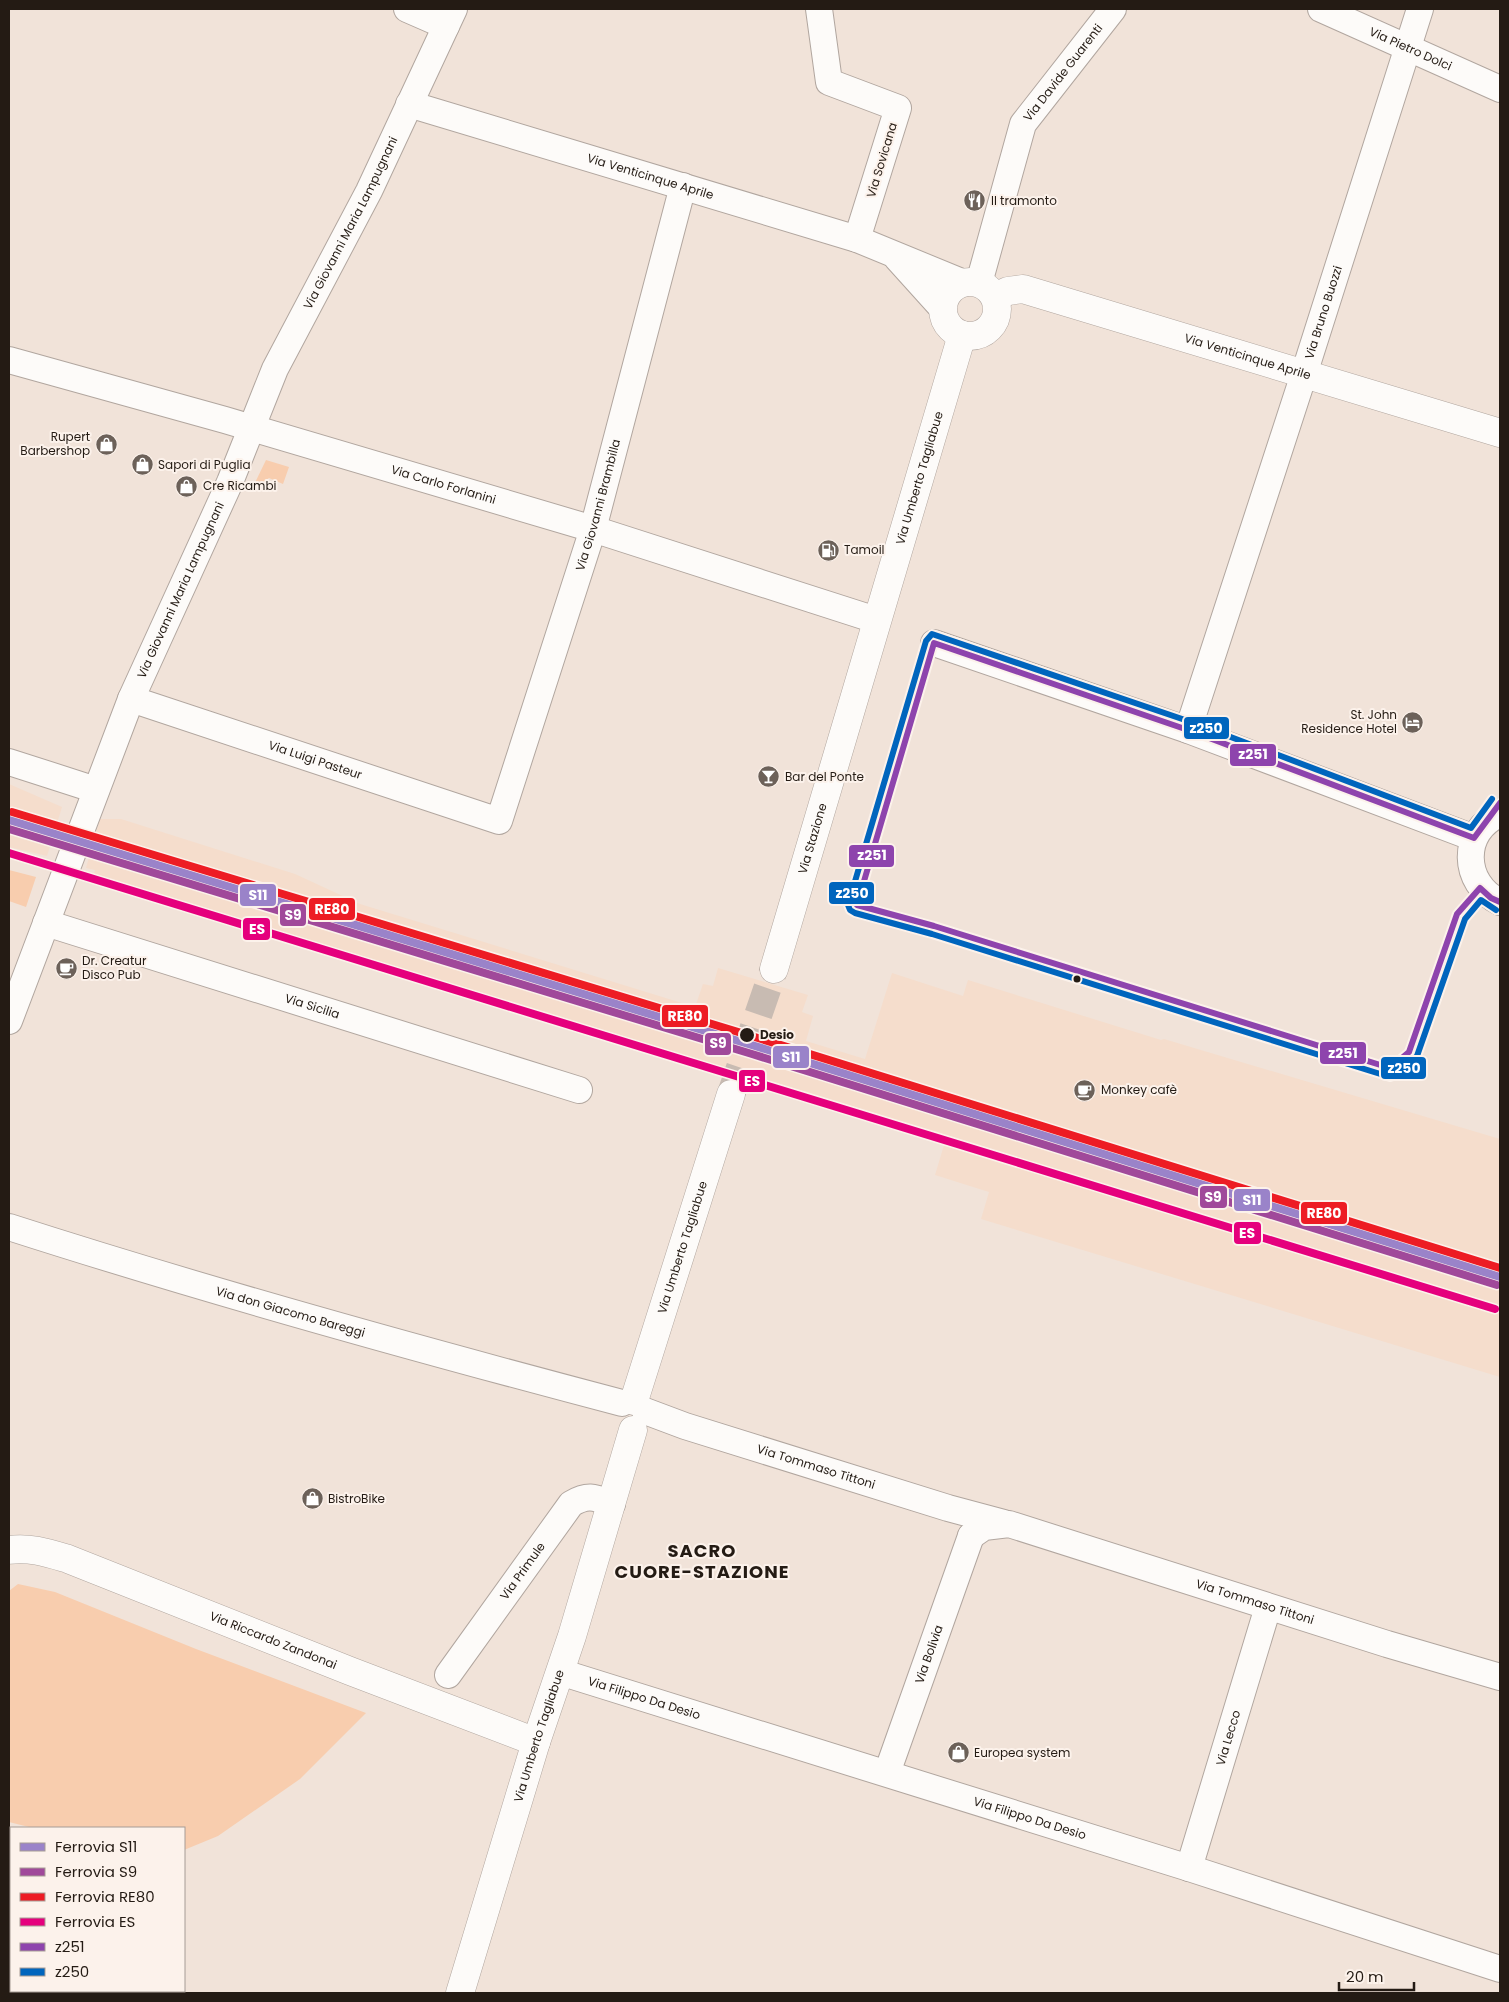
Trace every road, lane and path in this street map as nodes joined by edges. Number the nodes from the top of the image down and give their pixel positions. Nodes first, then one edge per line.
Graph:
1 (407, 9) edge
2 (819, 9) edge
3 (1113, 9) edge
4 (1321, 9) edge
5 (1420, 9) edge
6 (450, 18) edge
7 (1407, 46) junction
8 (1500, 89) edge
9 (409, 104) junction
10 (683, 186) junction
11 (857, 239) junction
12 (891, 252) junction
13 (980, 288) junction
14 (943, 309) junction
15 (962, 335) junction
16 (9, 360) edge
17 (1304, 374) junction
18 (252, 429) junction
19 (1500, 433) edge
20 (593, 529) junction
21 (876, 620) junction
22 (934, 643) dead end
23 (131, 699) junction
24 (1188, 730) junction
25 (9, 762) edge
26 (96, 790) junction
27 (1498, 812) edge
28 (499, 821) joint
29 (1474, 838) junction
30 (1500, 902) edge
31 (46, 923) junction
32 (774, 970) tunnel mouth
33 (9, 1021) edge
34 (579, 1090) dead end
35 (732, 1094) tunnel mouth
36 (9, 1227) edge
37 (630, 1416) junction
38 (612, 1504) junction
39 (948, 1508) junction
40 (1010, 1524) junction
41 (970, 1536) junction
42 (9, 1550) edge
43 (1268, 1607) junction
44 (560, 1672) junction
45 (448, 1675) dead end
46 (1500, 1678) edge
47 (536, 1742) junction
48 (887, 1772) junction
49 (1189, 1868) junction
50 (1500, 1969) edge
51 (460, 1993) edge

1 - 6 street
2 - 11 street, Via Sovicana
3 - 13 street, Via Davide Guarenti
4 - 7 street, Via Pietro Dolci
5 - 7 street, Via Bruno Buozzi
6 - 9 street, Via Giovanni Maria Lampugnani
7 - 8 street, Via Pietro Dolci
7 - 17 street, Via Bruno Buozzi
9 - 10 street, Via Venticinque Aprile
9 - 18 street, Via Giovanni Maria Lampugnani
10 - 11 street, Via Venticinque Aprile
10 - 20 street, Via Giovanni Brambilla
11 - 12 street, Via Venticinque Aprile
12 - 13 street, Via Venticinque Aprile
12 - 14 street, Via Venticinque Aprile
13 - 14 street
13 - 15 street
13 - 17 street, Via Venticinque Aprile
14 - 15 street
15 - 21 street, Via Umberto Tagliabue
16 - 18 street, Via Carlo Forlanini
17 - 19 street, Via Venticinque Aprile
17 - 24 street, Via Bruno Buozzi
18 - 20 street, Via Carlo Forlanini
18 - 23 street, Via Giovanni Maria Lampugnani
20 - 21 street, Via Carlo Forlanini
20 - 28 street, Via Giovanni Brambilla
21 - 32 street, Via Stazione
22 - 24 street
23 - 26 street, Via Giovanni Maria Lampugnani
23 - 28 street, Via Luigi Pasteur
24 - 29 street
25 - 26 street
26 - 31 street, Via Giovanni Maria Lampugnani
27 - 29 street
29 - 30 street
31 - 33 street, Via Giovanni Maria Lampugnani
31 - 34 street, Via Sicilia
35 - 37 street, Via Umberto Tagliabue
36 - 37 street, Via don Giacomo Bareggi
37 - 38 street, Via Umberto Tagliabue
37 - 39 street, Via Tommaso Tittoni
38 - 44 street, Via Umberto Tagliabue
38 - 45 street, Via Primule
39 - 40 street, Via Tommaso Tittoni
39 - 41 street, Via Tommaso Tittoni
40 - 41 street, Via Tommaso Tittoni
40 - 43 street, Via Tommaso Tittoni
41 - 48 street, Via Bolivia
42 - 47 street, Via Riccardo Zandonai
43 - 46 street, Via Tommaso Tittoni
43 - 49 street, Via Lecco
44 - 47 street, Via Umberto Tagliabue
44 - 48 street, Via Filippo Da Desio
47 - 51 street, Via Umberto Tagliabue
48 - 49 street, Via Filippo Da Desio
49 - 50 street, Via Filippo Da Desio

